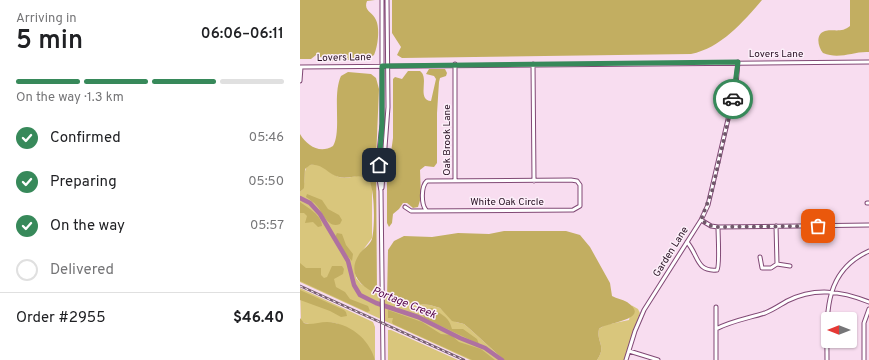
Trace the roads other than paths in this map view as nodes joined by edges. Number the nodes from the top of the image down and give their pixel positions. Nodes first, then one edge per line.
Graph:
1 (382, 0) edge
2 (388, 0) edge
3 (738, 62) junction
4 (869, 62) edge
5 (455, 64) junction
6 (533, 64) junction
7 (382, 66) junction
8 (388, 66) junction
9 (300, 67) edge
10 (300, 81) edge
11 (455, 181) junction
12 (534, 181) junction
13 (381, 192) junction
14 (405, 207) dead end
15 (426, 210) junction
16 (701, 220) junction
17 (869, 225) edge
18 (776, 226) junction
19 (718, 227) junction
20 (687, 242) junction
21 (869, 251) edge
22 (760, 257) dead end
23 (777, 264) junction
24 (790, 266) dead end
25 (832, 291) junction
26 (869, 302) edge
27 (716, 307) dead end
28 (869, 309) edge
29 (716, 329) junction
30 (629, 352) junction
31 (383, 360) edge
32 (626, 360) edge
33 (658, 360) edge
34 (716, 360) edge
35 (827, 360) edge
36 (864, 360) edge

1 - 7 street
2 - 8 street
3 - 4 street, Lovers Lane
3 - 6 street, Lovers Lane
3 - 16 street
5 - 6 street, Lovers Lane
5 - 8 street, Lovers Lane
5 - 11 street, Oak Brook Lane
6 - 12 street
7 - 8 street, Lovers Lane
7 - 9 street, Lovers Lane
7 - 13 street
8 - 13 street
9 - 10 street
11 - 12 street
11 - 15 street, Oak Brook Lane
12 - 15 street, White Oak Circle
13 - 31 street
14 - 15 street, White Oak Circle
16 - 19 street, Garden Lane
16 - 20 street, Garden Lane
17 - 18 street, Garden Lane
18 - 19 street, Garden Lane
18 - 23 street
19 - 20 street
20 - 30 street, Garden Lane
21 - 25 street
22 - 23 street
23 - 24 street
25 - 26 street
25 - 29 street
25 - 35 street
27 - 29 street
28 - 36 street
29 - 34 street
30 - 32 street, Garden Lane
30 - 33 street

